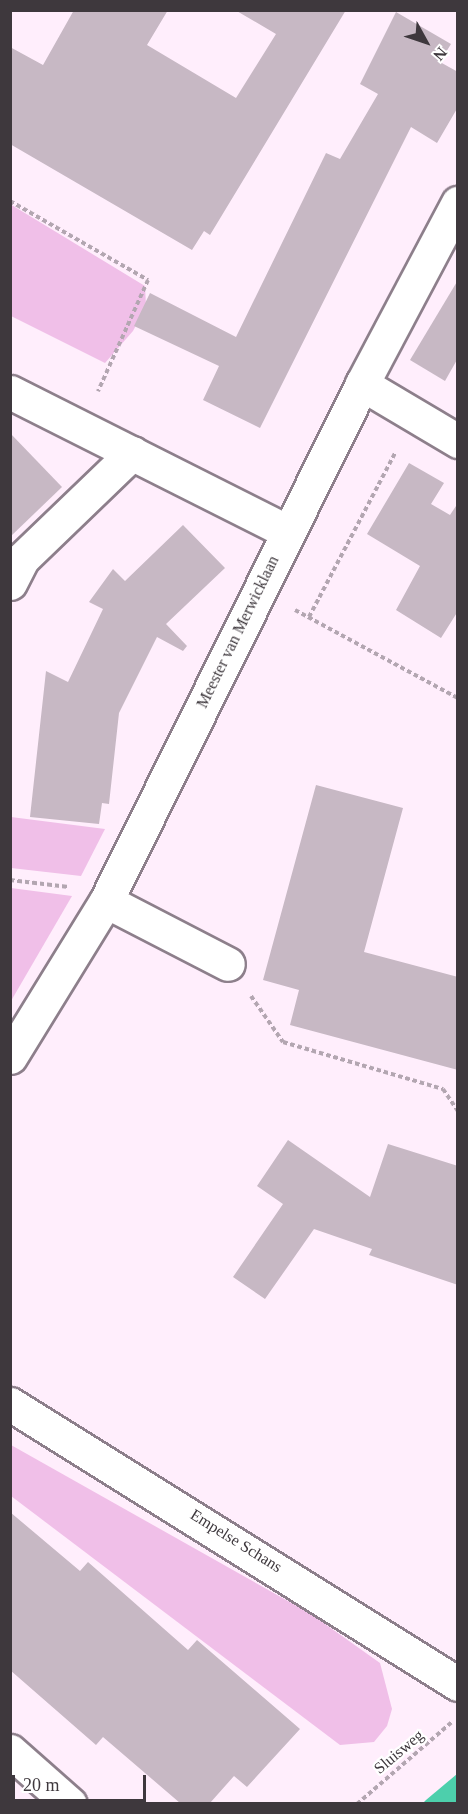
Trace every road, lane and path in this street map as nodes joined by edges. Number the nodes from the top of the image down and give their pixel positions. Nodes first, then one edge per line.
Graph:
1 (10, 201) edge
2 (458, 203) edge
3 (362, 384) junction
4 (10, 392) edge
5 (415, 416) junction
6 (81, 427) junction
7 (458, 441) edge
8 (132, 453) junction
9 (288, 532) junction
10 (10, 583) edge
11 (258, 590) junction
12 (309, 617) junction
13 (458, 698) edge
14 (10, 880) edge
15 (106, 901) junction
16 (228, 964) joint
17 (10, 1057) edge
18 (458, 1111) edge
19 (10, 1404) edge
20 (458, 1684) edge
21 (458, 1718) edge
22 (10, 1750) edge
23 (70, 1803) edge
24 (357, 1803) edge

1 - 6 path
2 - 3 street, Meester van Merwicklaan
3 - 5 street
3 - 9 street, Meester van Merwicklaan
4 - 6 street
5 - 7 street
5 - 12 path
6 - 8 street
8 - 9 street
8 - 10 street
9 - 11 street, Meester van Merwicklaan
11 - 12 path
11 - 15 street, Meester van Merwicklaan
12 - 13 path
14 - 15 path
15 - 16 street
15 - 17 street, Meester van Merwicklaan
16 - 18 path
19 - 20 street, Empelse Schans
21 - 24 path, Sluisweg
22 - 23 street

